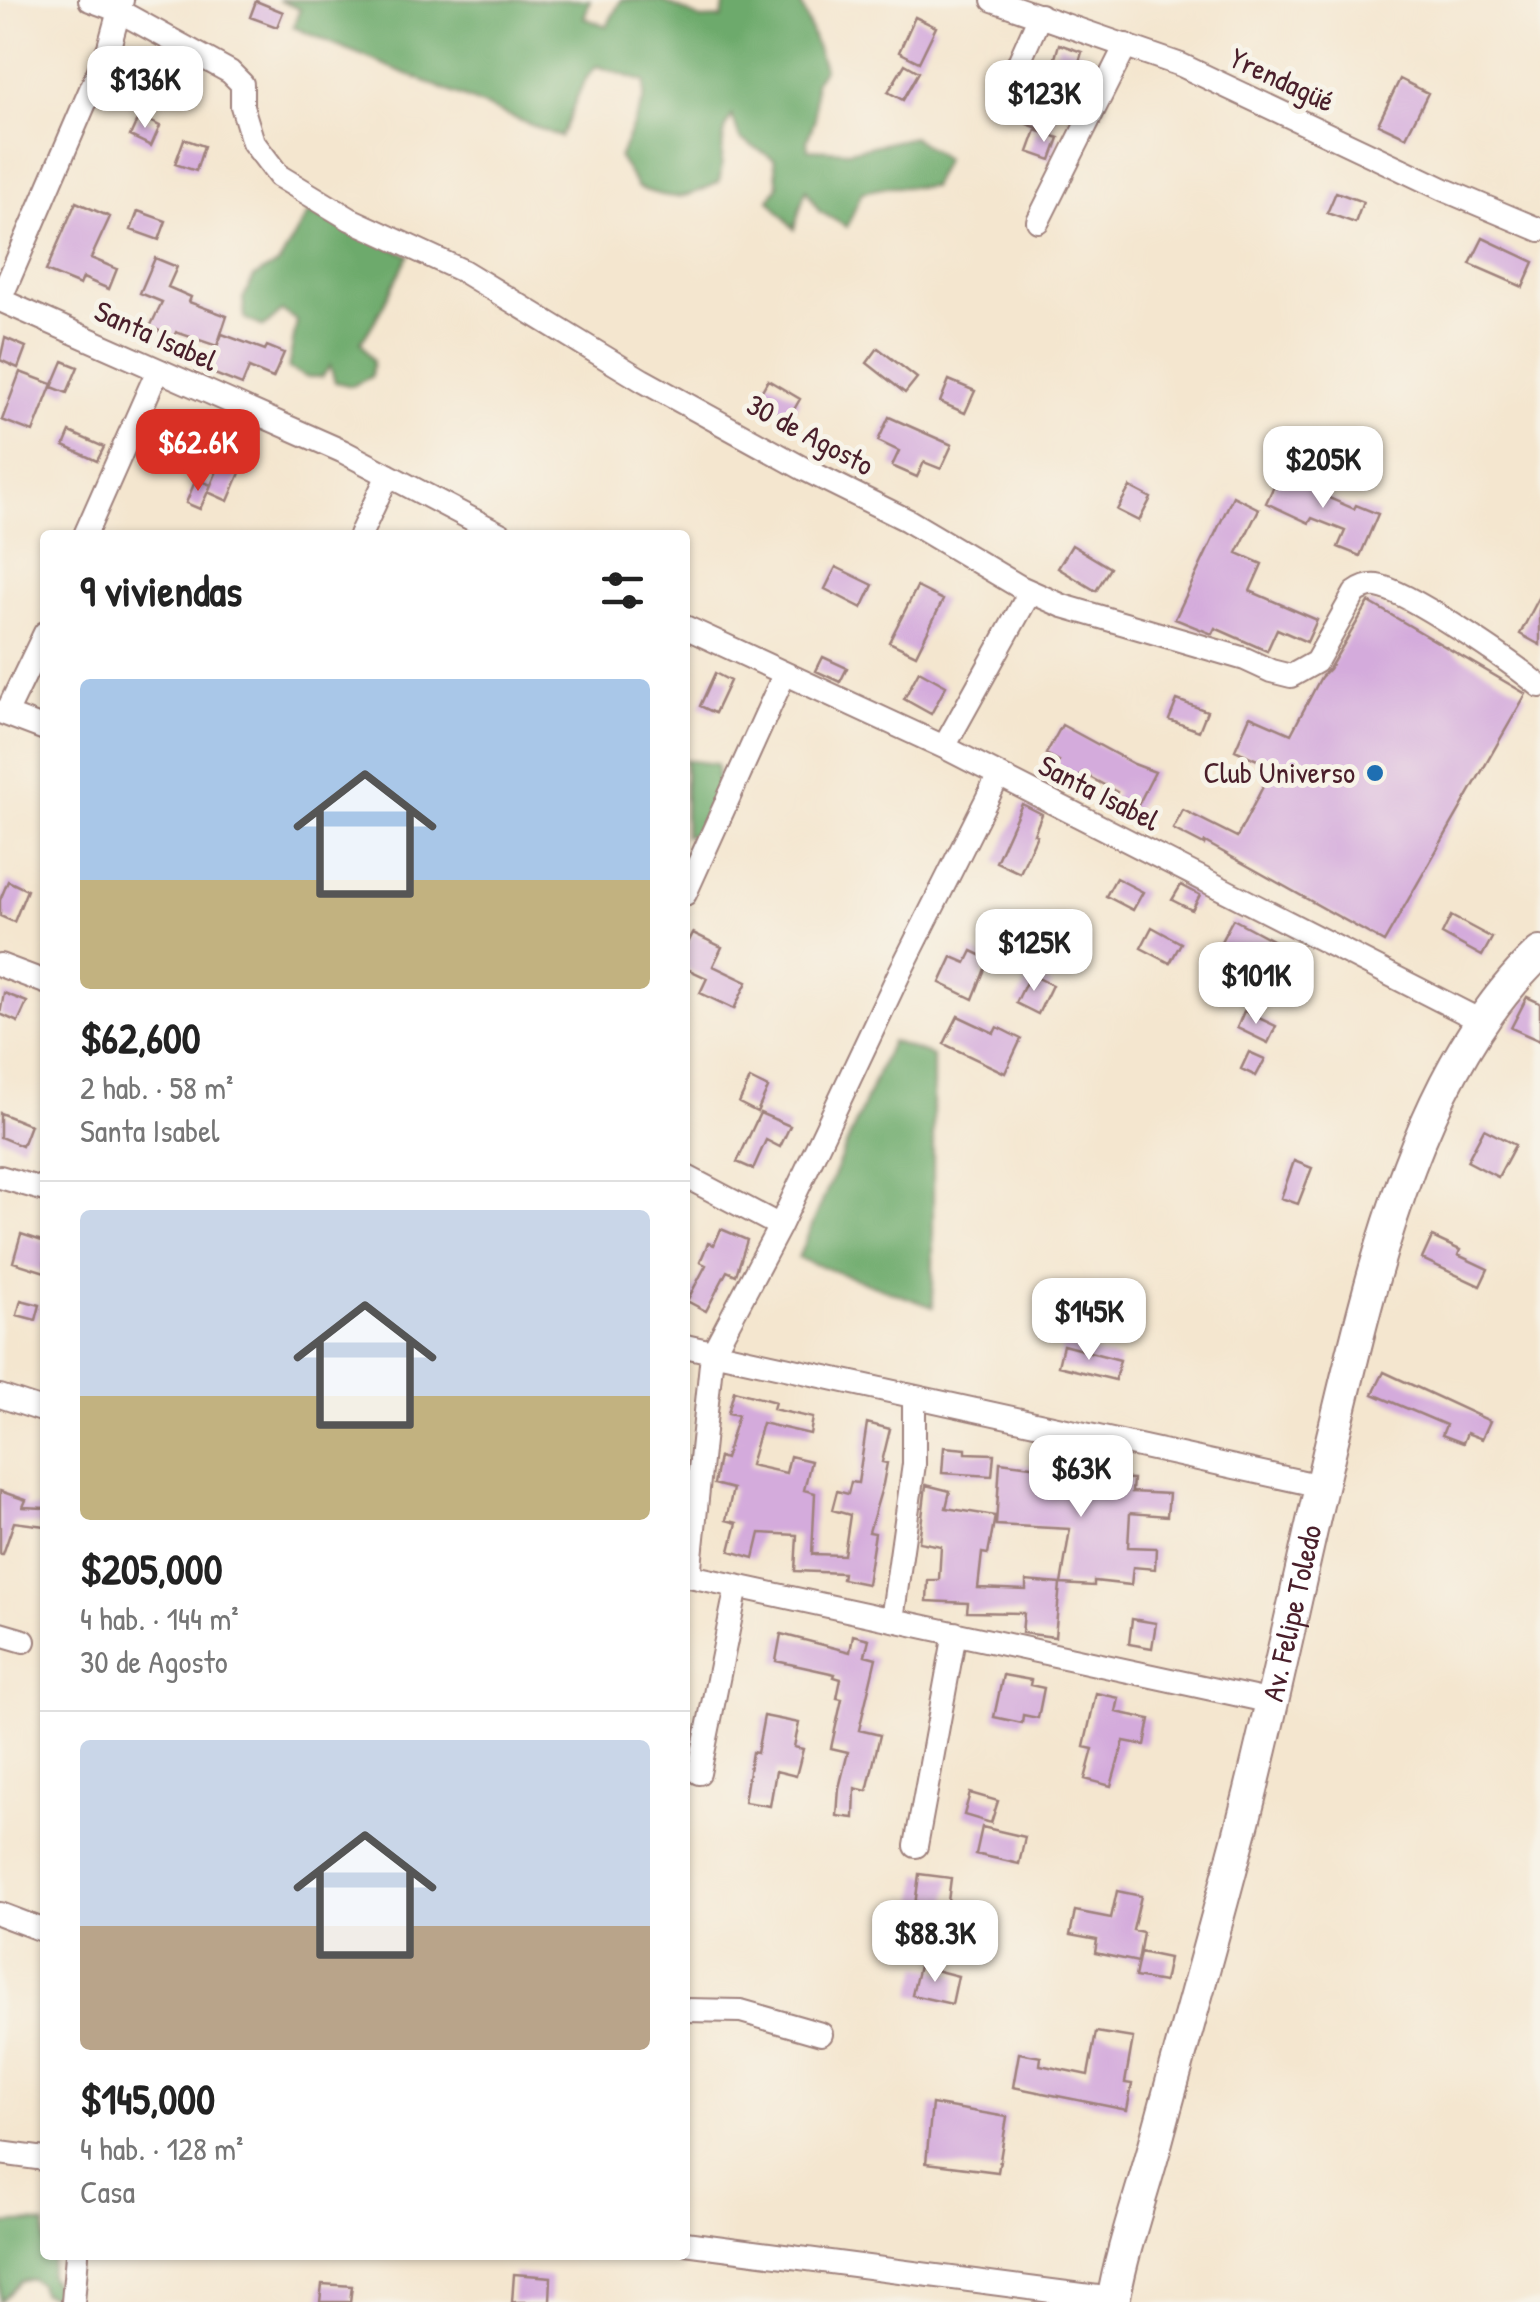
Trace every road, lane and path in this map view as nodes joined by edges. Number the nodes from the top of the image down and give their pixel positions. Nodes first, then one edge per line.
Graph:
1 (90, 0) edge
2 (993, 0) edge
3 (120, 5) edge
4 (1040, 16) junction
5 (1126, 45) junction
6 (1000, 104) dead end
7 (1038, 221) dead end
8 (1540, 230) edge
9 (0, 300) edge
10 (158, 370) junction
11 (388, 476) junction
12 (87, 530) edge
13 (362, 530) edge
14 (492, 530) edge
15 (1030, 592) junction
16 (690, 629) edge
17 (40, 643) edge
18 (784, 676) junction
19 (1540, 686) edge
20 (3, 713) edge
21 (40, 727) edge
22 (944, 747) junction
23 (999, 776) junction
24 (690, 883) edge
25 (1540, 953) edge
26 (0, 965) edge
27 (40, 980) edge
28 (1481, 1021) junction
29 (0, 1177) edge
30 (690, 1179) edge
31 (40, 1189) edge
32 (780, 1226) junction
33 (690, 1347) edge
34 (712, 1354) junction
35 (0, 1396) edge
36 (914, 1398) junction
37 (40, 1409) edge
38 (1321, 1486) junction
39 (690, 1549) edge
40 (690, 1577) edge
41 (737, 1586) junction
42 (892, 1620) junction
43 (955, 1633) junction
44 (0, 1634) edge
45 (24, 1642) dead end
46 (1272, 1702) junction
47 (700, 1773) dead end
48 (916, 1846) dead end
49 (0, 1914) edge
50 (40, 1929) edge
51 (690, 2010) edge
52 (821, 2034) dead end
53 (0, 2153) edge
54 (40, 2158) edge
55 (690, 2244) edge
56 (76, 2260) edge
57 (1113, 2301) edge
58 (73, 2302) edge

1 - 3 street, 30 de Agosto
2 - 4 street, Yrendagüé
3 - 9 street
3 - 15 street, 30 de Agosto
4 - 5 street, Yrendagüé
4 - 6 street
5 - 7 street
5 - 8 street, Yrendagüé
9 - 10 street, Santa Isabel
10 - 11 street, Santa Isabel
10 - 12 street
11 - 13 street
11 - 14 street, Santa Isabel
15 - 19 street, 30 de Agosto
15 - 22 street
16 - 18 street, Santa Isabel
17 - 20 street
18 - 22 street, Santa Isabel
18 - 24 street
20 - 21 street
22 - 23 street, Santa Isabel
23 - 28 street, Santa Isabel
23 - 32 street
25 - 28 main road, Av. Felipe Toledo
26 - 27 street
28 - 38 main road, Av. Felipe Toledo
29 - 31 street
30 - 32 street
32 - 34 street
33 - 34 street
34 - 36 street
34 - 39 street
35 - 37 street
36 - 38 street
36 - 42 street
38 - 46 main road, Av. Felipe Toledo
40 - 41 street
41 - 42 street
41 - 47 street
42 - 43 street
43 - 46 street
43 - 48 street
44 - 45 street
46 - 57 main road, Av. Felipe Toledo
49 - 50 street
51 - 52 street
53 - 54 street
55 - 57 street
56 - 58 street

